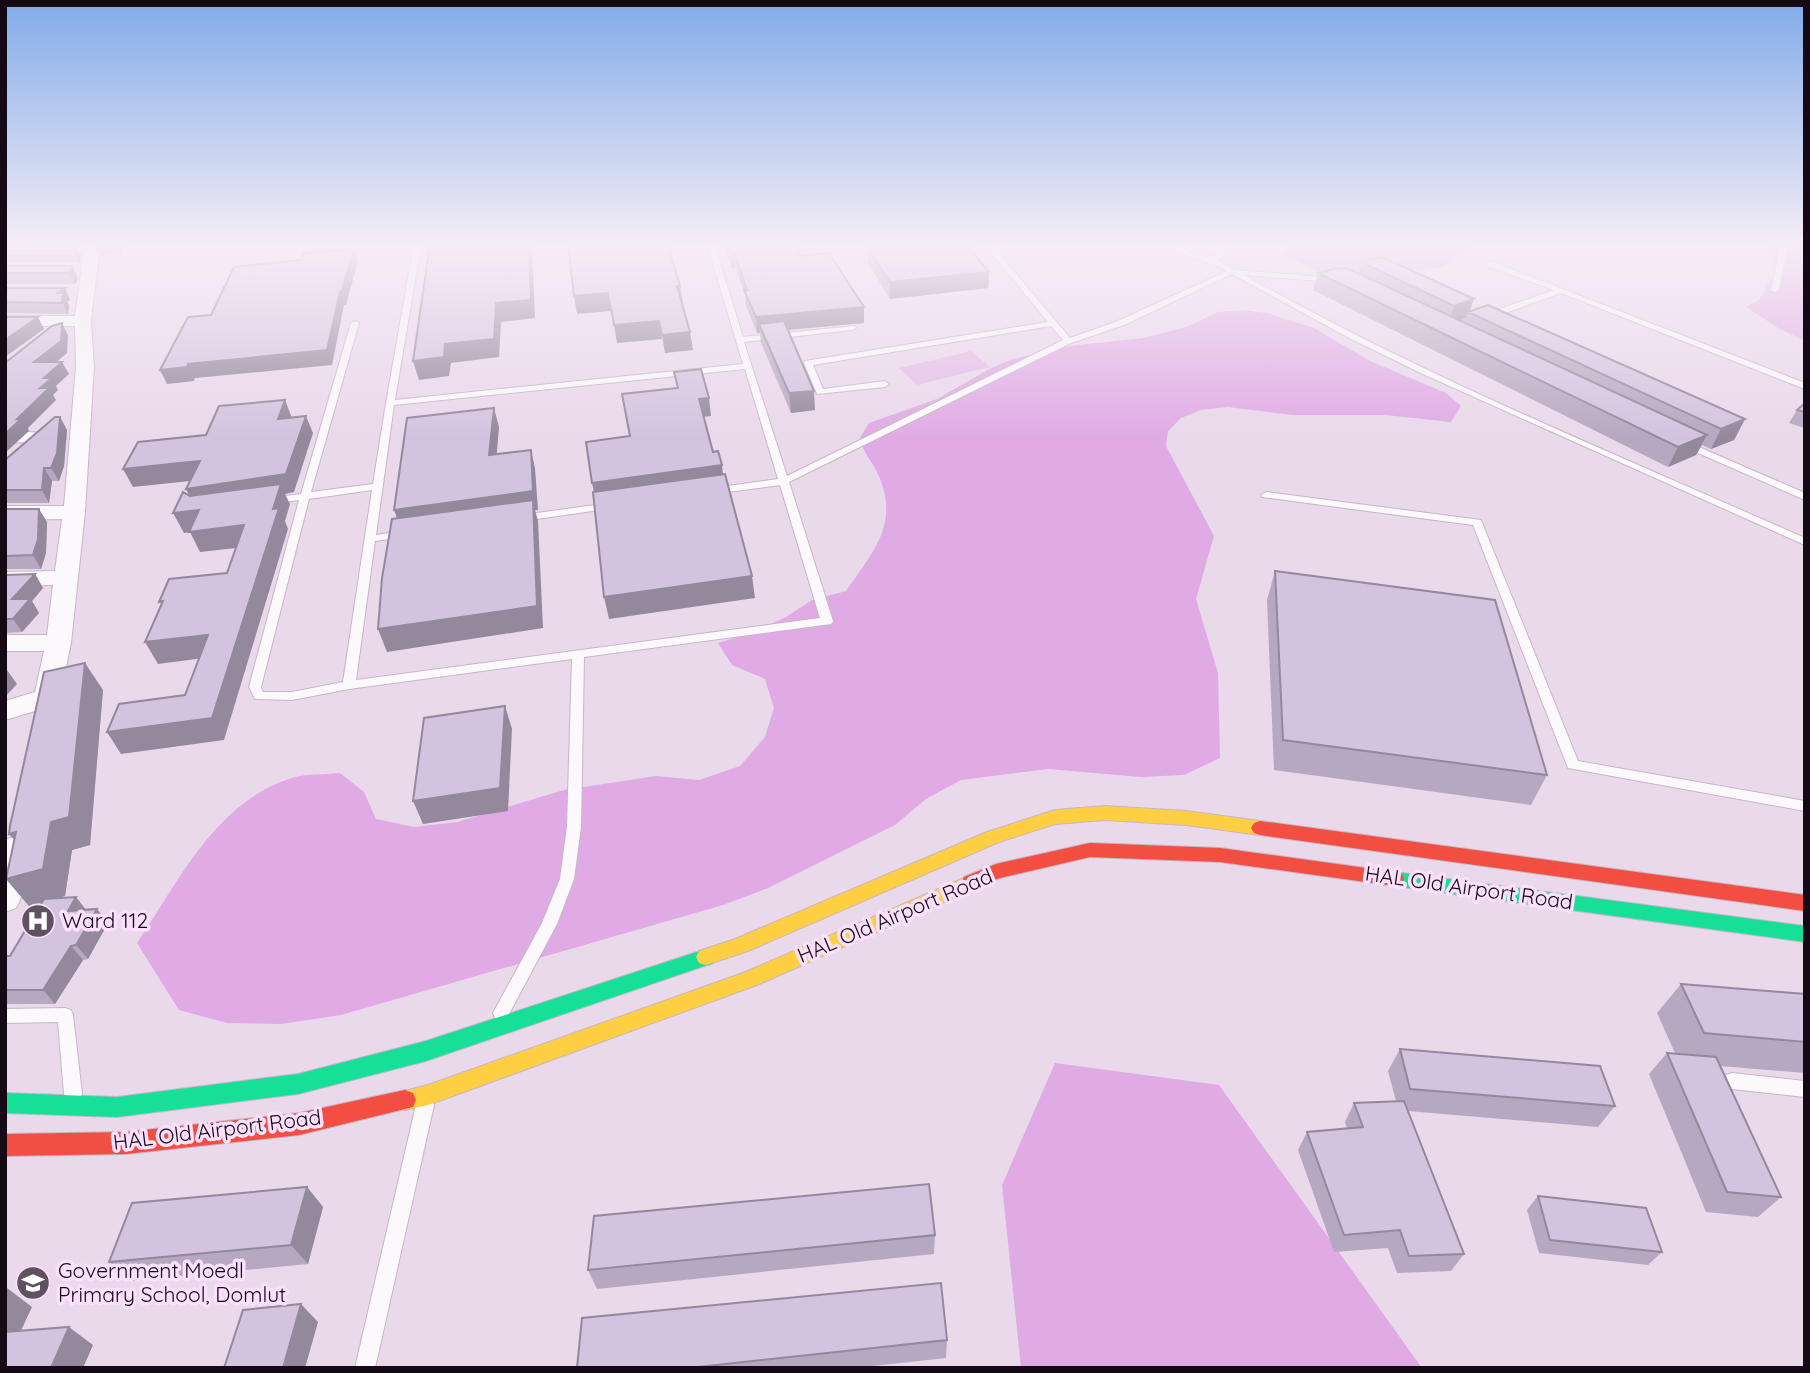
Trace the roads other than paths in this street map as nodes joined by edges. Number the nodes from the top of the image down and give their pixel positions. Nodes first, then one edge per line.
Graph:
1 (82, 308) edge
2 (407, 308) edge
3 (730, 308) edge
4 (1041, 308) edge
5 (1153, 308) edge
6 (1300, 308) edge
7 (1510, 308) edge
8 (1607, 308) edge
9 (5, 321) edge
10 (83, 321) junction
11 (1474, 321) edge
12 (355, 323) dead end
13 (1053, 323) junction
14 (852, 328) dead end
15 (42, 340) edge
16 (740, 340) junction
17 (1068, 341) junction
18 (748, 366) junction
19 (886, 384) dead end
20 (1805, 386) edge
21 (81, 399) junction
22 (390, 402) junction
23 (50, 427) junction
24 (5, 437) edge
25 (1676, 440) edge
26 (13, 460) edge
27 (784, 481) junction
28 (378, 486) junction
29 (701, 493) edge
30 (1266, 495) dead end
31 (1805, 496) edge
32 (305, 497) junction
33 (265, 502) edge
34 (619, 504) edge
35 (74, 512) junction
36 (5, 513) edge
37 (508, 520) edge
38 (412, 533) edge
39 (370, 539) junction
40 (1805, 542) edge
41 (64, 578) junction
42 (5, 579) edge
43 (5, 643) edge
44 (58, 643) junction
45 (578, 654) junction
46 (349, 685) junction
47 (47, 697) junction
48 (5, 711) edge
49 (41, 724) edge
50 (1805, 806) edge
51 (22, 818) edge
52 (5, 899) edge
53 (1805, 903) edge
54 (1805, 934) edge
55 (5, 1016) edge
56 (492, 1028) junction
57 (1732, 1081) dead end
58 (1805, 1089) edge
59 (428, 1095) junction
60 (5, 1103) edge
61 (74, 1105) junction
62 (5, 1144) edge
63 (365, 1368) edge

1 - 10 street
2 - 22 lane
3 - 16 lane
4 - 13 lane
5 - 17 lane
6 - 40 lane
7 - 11 lane
8 - 20 lane
9 - 10 street
10 - 15 street
10 - 21 street
12 - 32 lane
13 - 17 lane
13 - 19 lane
14 - 16 lane
16 - 18 lane
17 - 27 lane
18 - 22 lane
18 - 27 lane
21 - 23 street
21 - 35 street
22 - 28 lane
23 - 24 street
23 - 26 street
25 - 31 lane
27 - 29 lane
27 - 45 lane
28 - 32 lane
28 - 39 lane
30 - 50 lane
32 - 33 lane
32 - 46 lane
34 - 37 lane
35 - 36 street
35 - 41 street
38 - 39 lane
39 - 46 lane
41 - 42 street
41 - 44 street
43 - 44 street
44 - 47 street
45 - 46 lane
45 - 56 lane
47 - 48 street
47 - 49 street
51 - 52 street
53 - 56 main road, HAL Old Airport Road
54 - 59 main road, HAL Old Airport Road
55 - 61 lane
56 - 61 main road, HAL Old Airport Road
57 - 58 lane
59 - 62 main road, HAL Old Airport Road
59 - 63 lane
60 - 61 main road, HAL Old Airport Road

